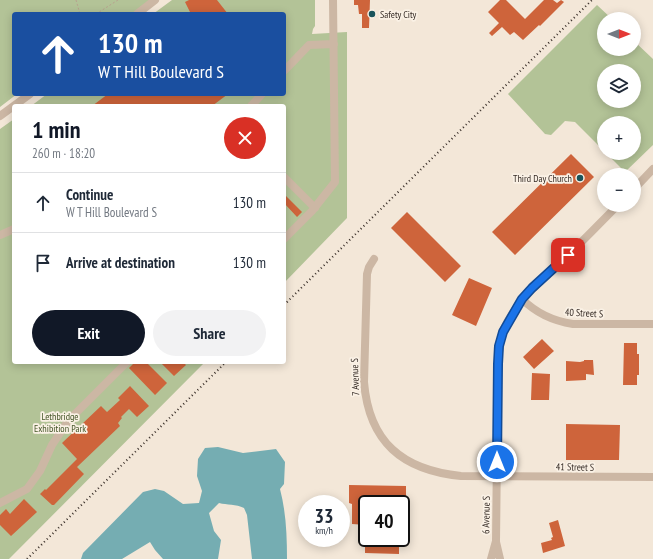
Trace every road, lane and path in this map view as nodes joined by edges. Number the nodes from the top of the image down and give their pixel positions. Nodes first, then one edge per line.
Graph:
1 (76, 0) edge
2 (118, 0) edge
3 (155, 0) edge
4 (334, 0) edge
5 (79, 12) edge
6 (99, 12) edge
7 (140, 12) edge
8 (334, 40) junction
9 (286, 69) edge
10 (27, 96) edge
11 (260, 96) edge
12 (16, 104) edge
13 (253, 104) edge
14 (12, 107) edge
15 (0, 116) edge
16 (653, 169) edge
17 (286, 179) edge
18 (641, 182) edge
19 (315, 208) junction
20 (611, 212) edge
21 (12, 230) edge
22 (0, 235) edge
23 (286, 237) edge
24 (374, 259) dead end
25 (522, 299) junction
26 (653, 324) edge
27 (124, 364) edge
28 (497, 476) junction
29 (653, 477) edge
30 (0, 503) edge
31 (496, 542) junction
32 (492, 559) edge
33 (500, 559) edge

1 - 5 path
2 - 6 path
3 - 7 street
4 - 8 street
8 - 9 street
8 - 19 street
10 - 12 street
11 - 13 street
14 - 15 street
16 - 18 street
17 - 19 street
19 - 23 street
20 - 25 street, 6 Avenue S
21 - 22 street
24 - 28 street, 7 Avenue S
25 - 26 street, 40 Street S
25 - 28 street, 6 Avenue S
27 - 30 street
28 - 29 street, 41 Street S
28 - 31 street, 6 Avenue S
31 - 32 street, 6 Avenue S
31 - 33 street, 6 Avenue S

